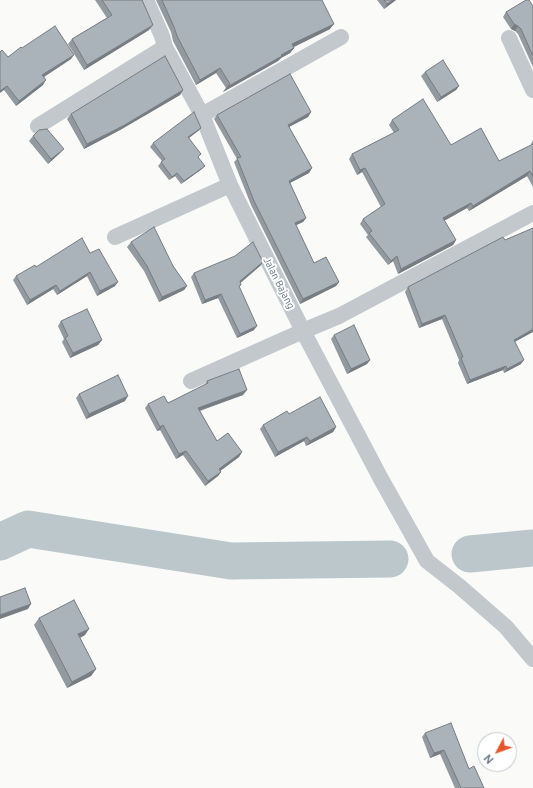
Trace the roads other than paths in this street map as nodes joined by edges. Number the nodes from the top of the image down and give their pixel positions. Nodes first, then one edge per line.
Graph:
1 (146, 0) edge
2 (341, 37) dead end
3 (509, 38) dead end
4 (166, 47) junction
5 (533, 90) edge
6 (202, 116) junction
7 (38, 126) dead end
8 (230, 185) junction
9 (533, 214) edge
10 (114, 237) dead end
11 (303, 331) junction
12 (191, 381) dead end
13 (533, 659) edge

1 - 4 street, Jalan Bajang
2 - 6 street
3 - 5 street
4 - 6 street, Jalan Bajang
4 - 7 street
6 - 8 street, Jalan Bajang
8 - 10 street
8 - 11 street, Jalan Bajang
9 - 11 street
11 - 12 street
11 - 13 street, Jalan Bajang

